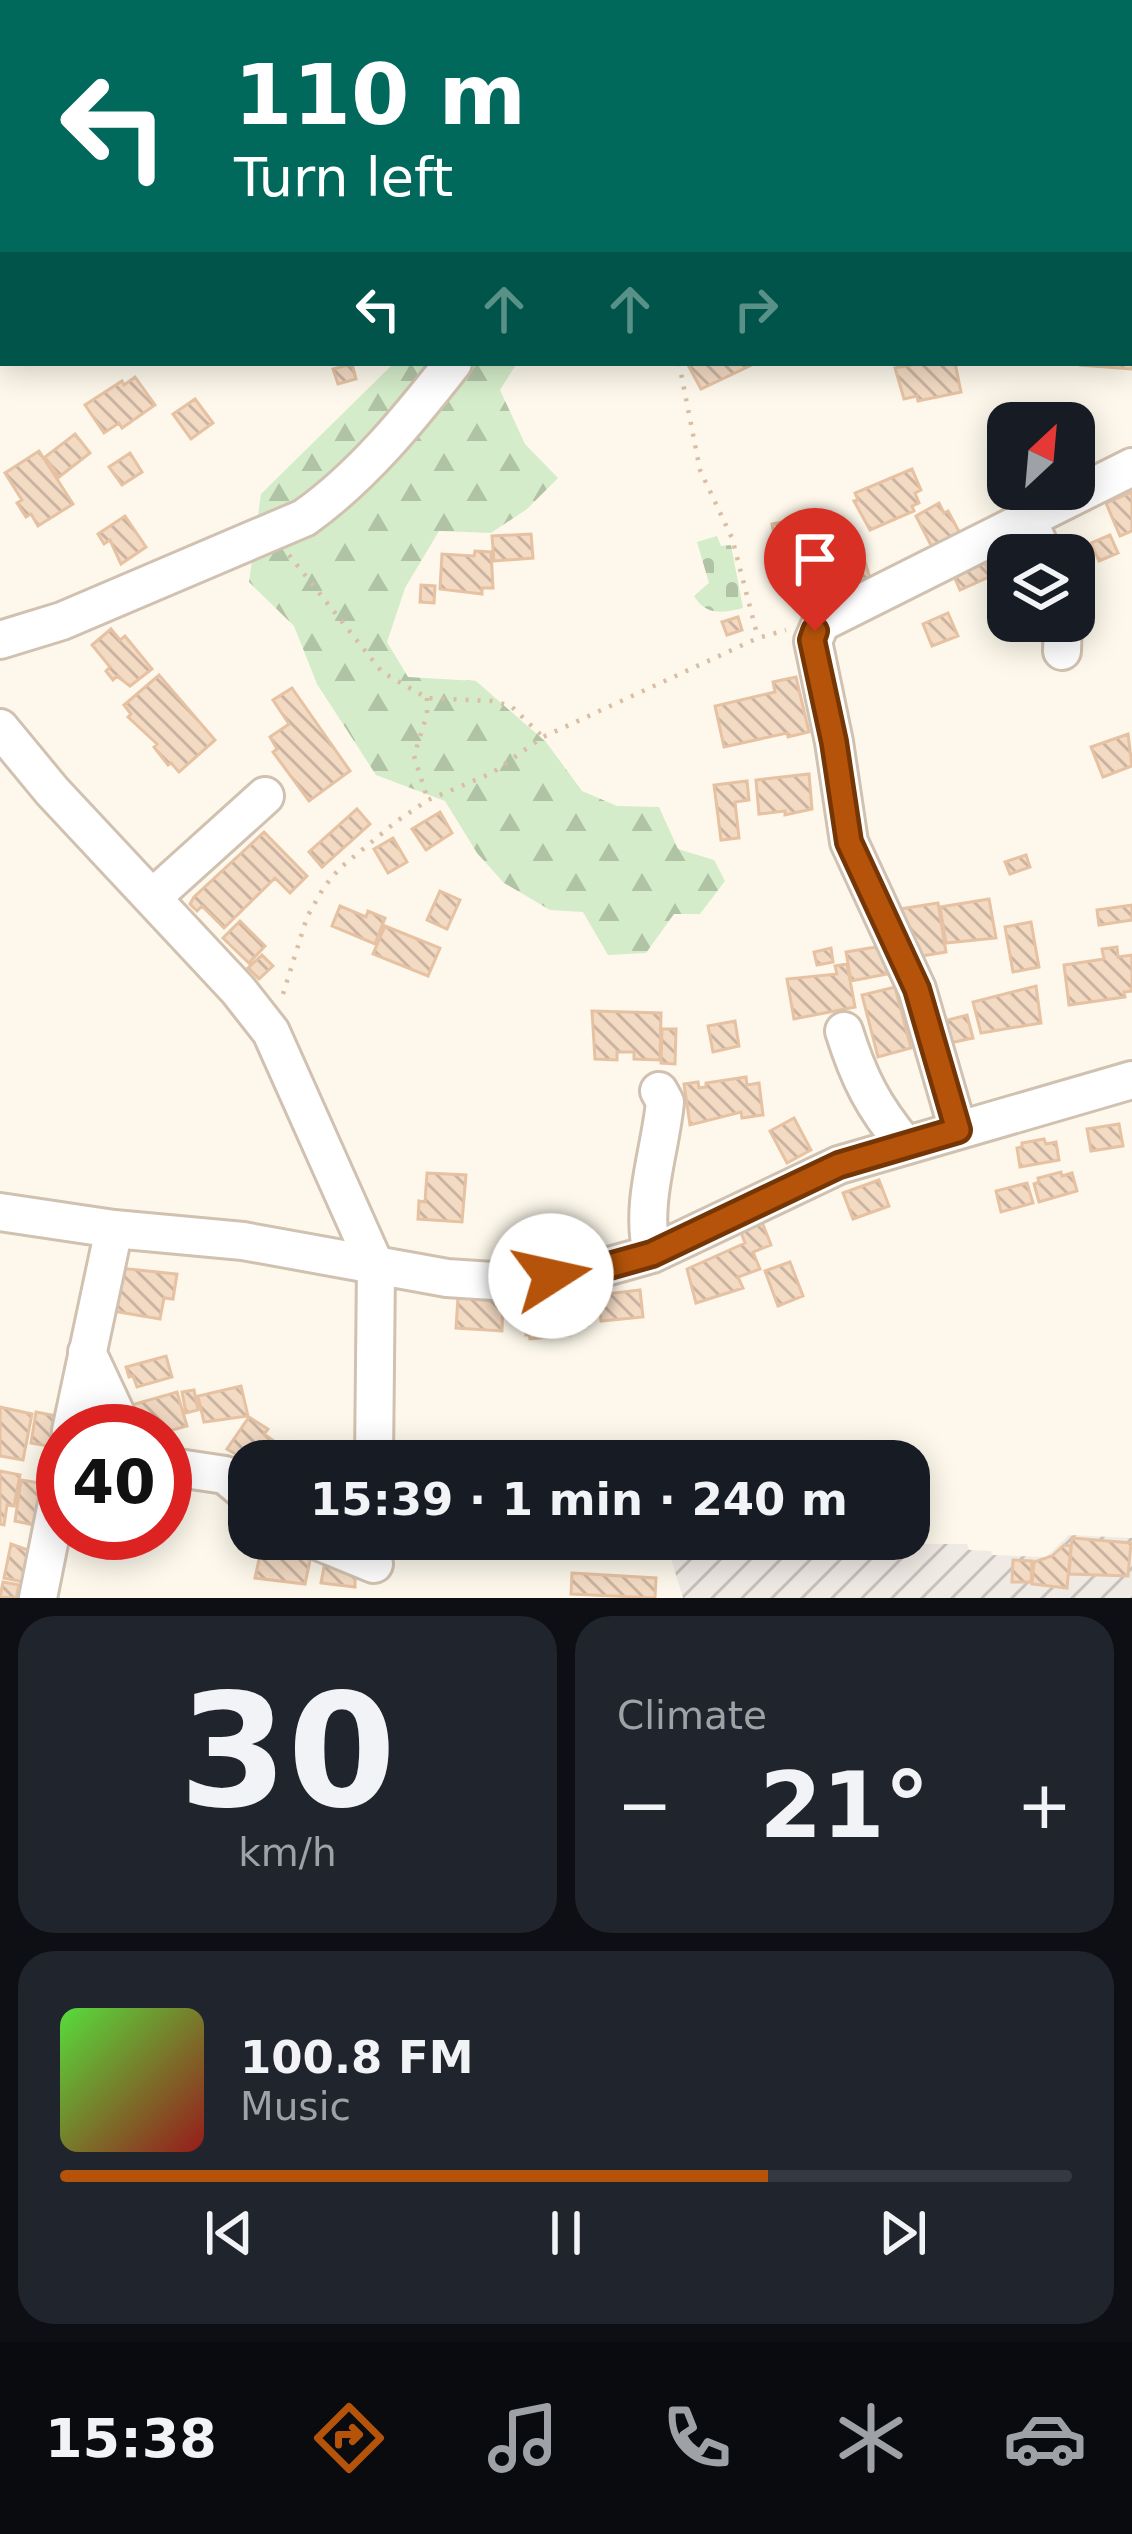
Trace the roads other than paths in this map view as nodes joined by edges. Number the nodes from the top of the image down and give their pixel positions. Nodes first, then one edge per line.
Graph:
1 (451, 366) edge
2 (1132, 466) edge
3 (1028, 521) junction
4 (1034, 534) edge
5 (0, 640) edge
6 (0, 728) edge
7 (265, 796) dead end
8 (152, 898) junction
9 (844, 1031) dead end
10 (1132, 1080) edge
11 (658, 1091) dead end
12 (958, 1130) junction
13 (904, 1145) junction
14 (0, 1212) edge
15 (114, 1229) junction
16 (652, 1254) junction
17 (376, 1267) junction
18 (87, 1352) junction
19 (76, 1404) edge
20 (111, 1404) edge
21 (374, 1440) edge
22 (192, 1470) edge
23 (228, 1477) edge
24 (46, 1560) edge
25 (38, 1598) edge

1 - 5 street
2 - 3 street
3 - 4 street
3 - 12 street
6 - 8 street
7 - 8 street
8 - 17 street
9 - 13 street
10 - 12 street
11 - 16 street
12 - 13 street
13 - 16 street
14 - 15 street
15 - 17 street
15 - 18 street
16 - 17 street
17 - 21 street
18 - 19 street
18 - 20 street
22 - 23 street
24 - 25 street

